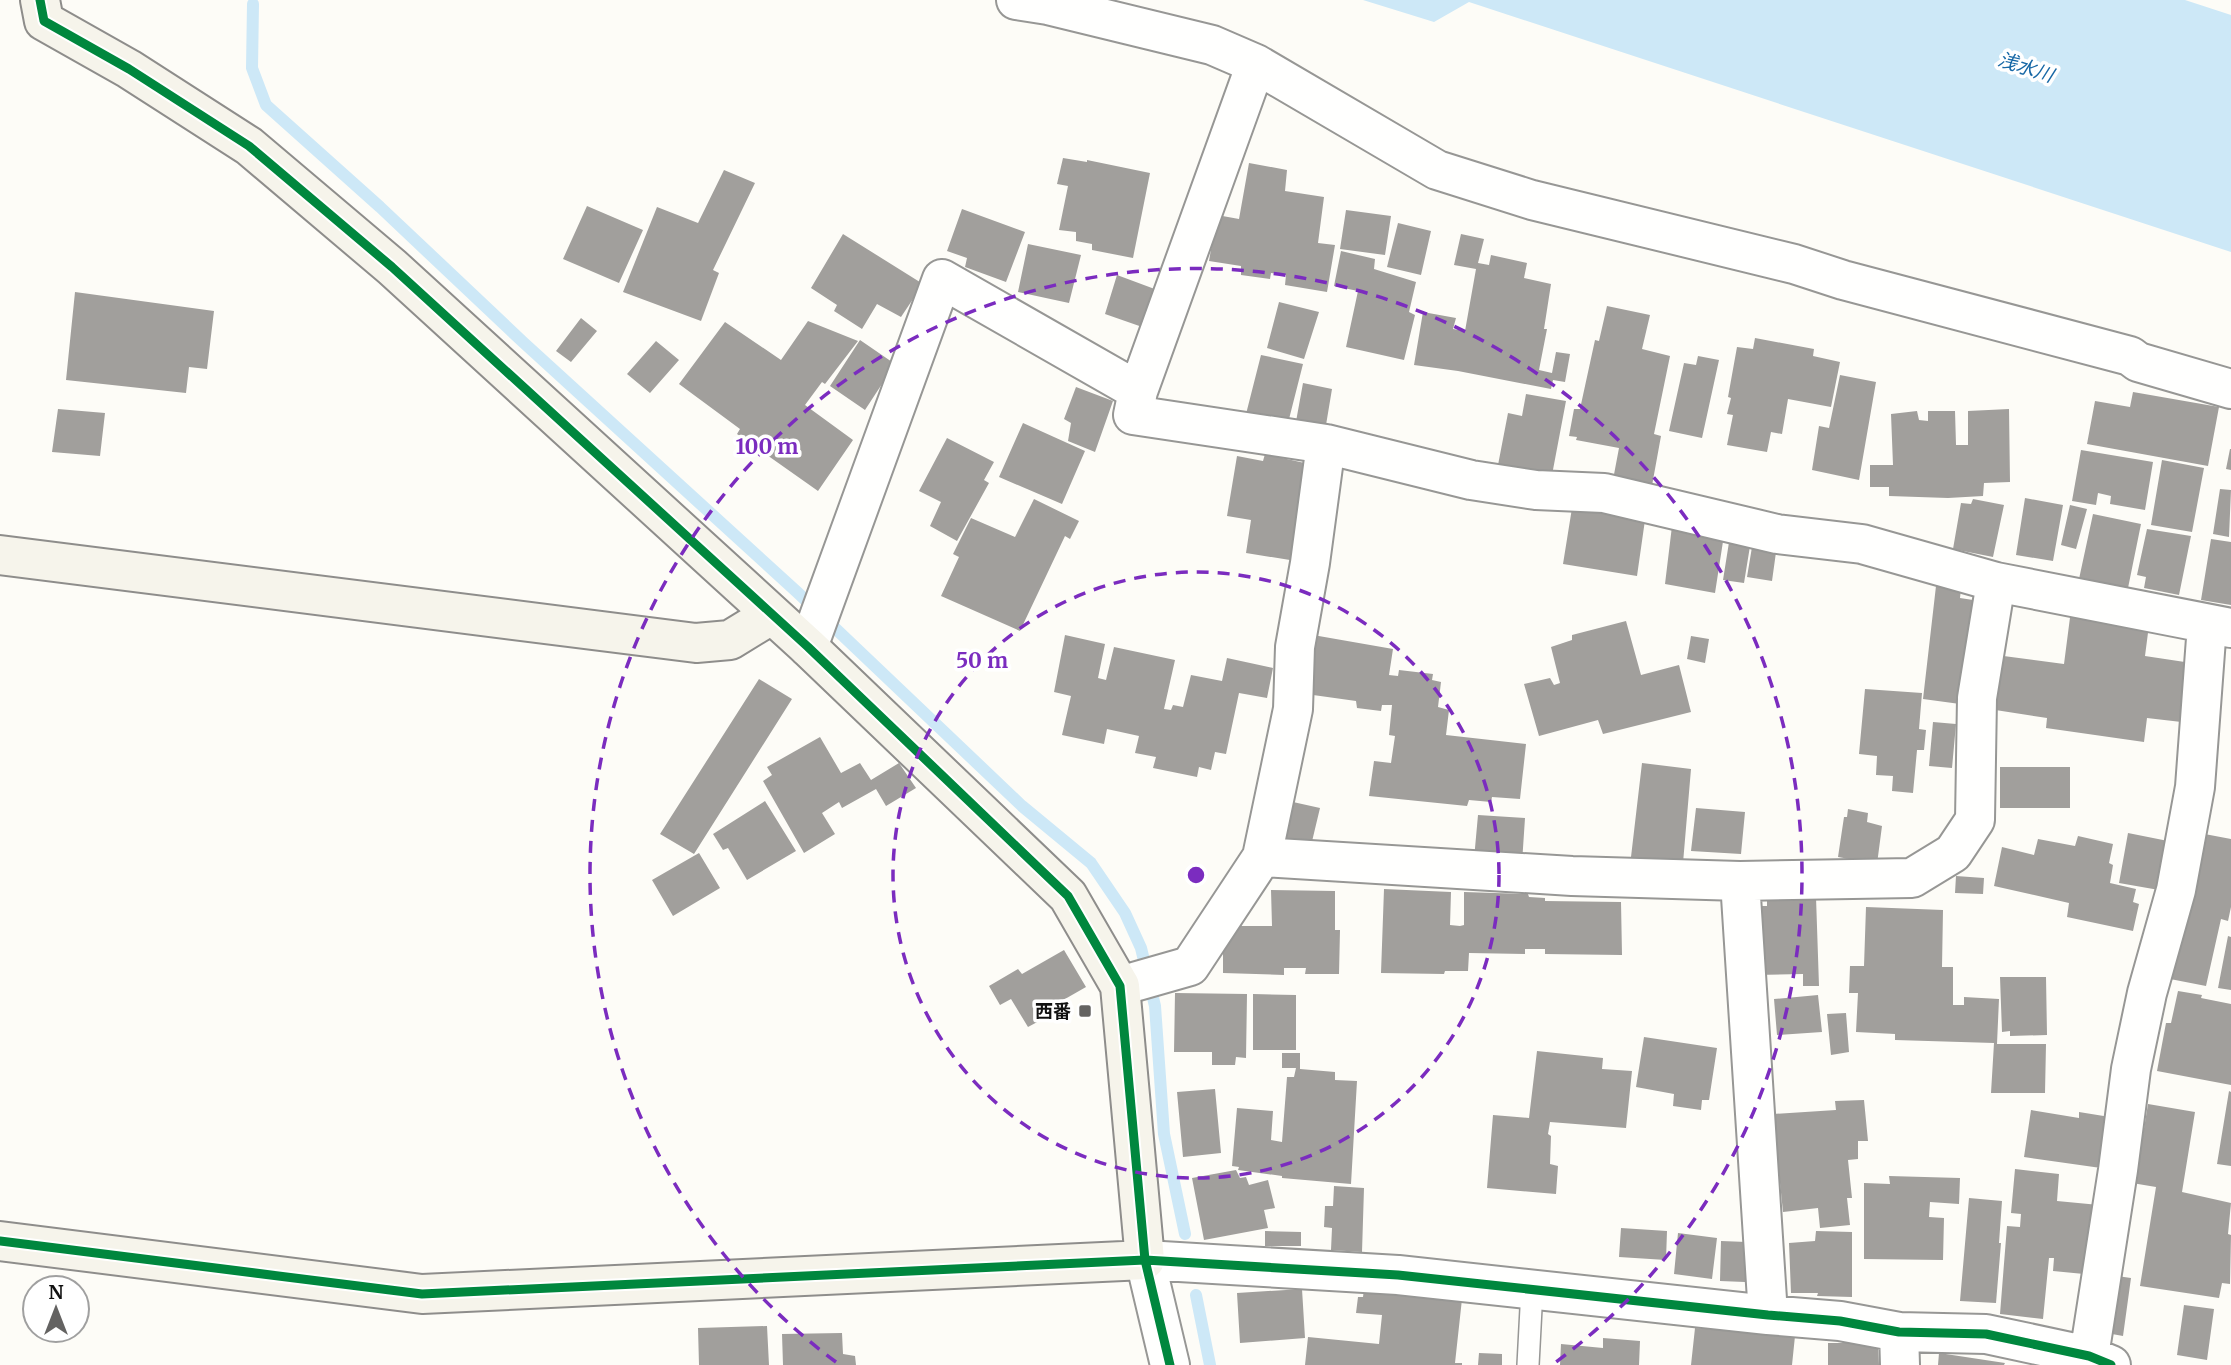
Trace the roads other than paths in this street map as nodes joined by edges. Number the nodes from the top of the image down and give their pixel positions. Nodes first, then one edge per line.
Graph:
1 (40, 0) edge
2 (1016, 0) edge
3 (1256, 64) junction
4 (2231, 389) edge
5 (1138, 391) junction
6 (1326, 444) junction
7 (0, 555) edge
8 (1996, 582) junction
9 (771, 615) junction
10 (2219, 626) edge
11 (811, 640) junction
12 (1262, 857) junction
13 (1740, 881) junction
14 (1143, 980) junction
15 (0, 1241) edge
16 (1145, 1260) junction
17 (1532, 1289) junction
18 (1768, 1315) junction
19 (1900, 1348) edge
20 (2100, 1360) edge
21 (1170, 1365) edge
22 (1528, 1365) edge

1 - 9 street
2 - 3 street
3 - 4 street
3 - 5 street
5 - 6 street
5 - 11 street
6 - 8 street
6 - 12 street
7 - 9 street
8 - 10 street
8 - 13 street
9 - 11 street
10 - 20 street
11 - 14 street
12 - 13 street
12 - 14 street
13 - 18 street
14 - 16 street
15 - 16 street
16 - 17 street
16 - 21 street
17 - 18 street
17 - 22 lane
18 - 19 street
19 - 20 street

